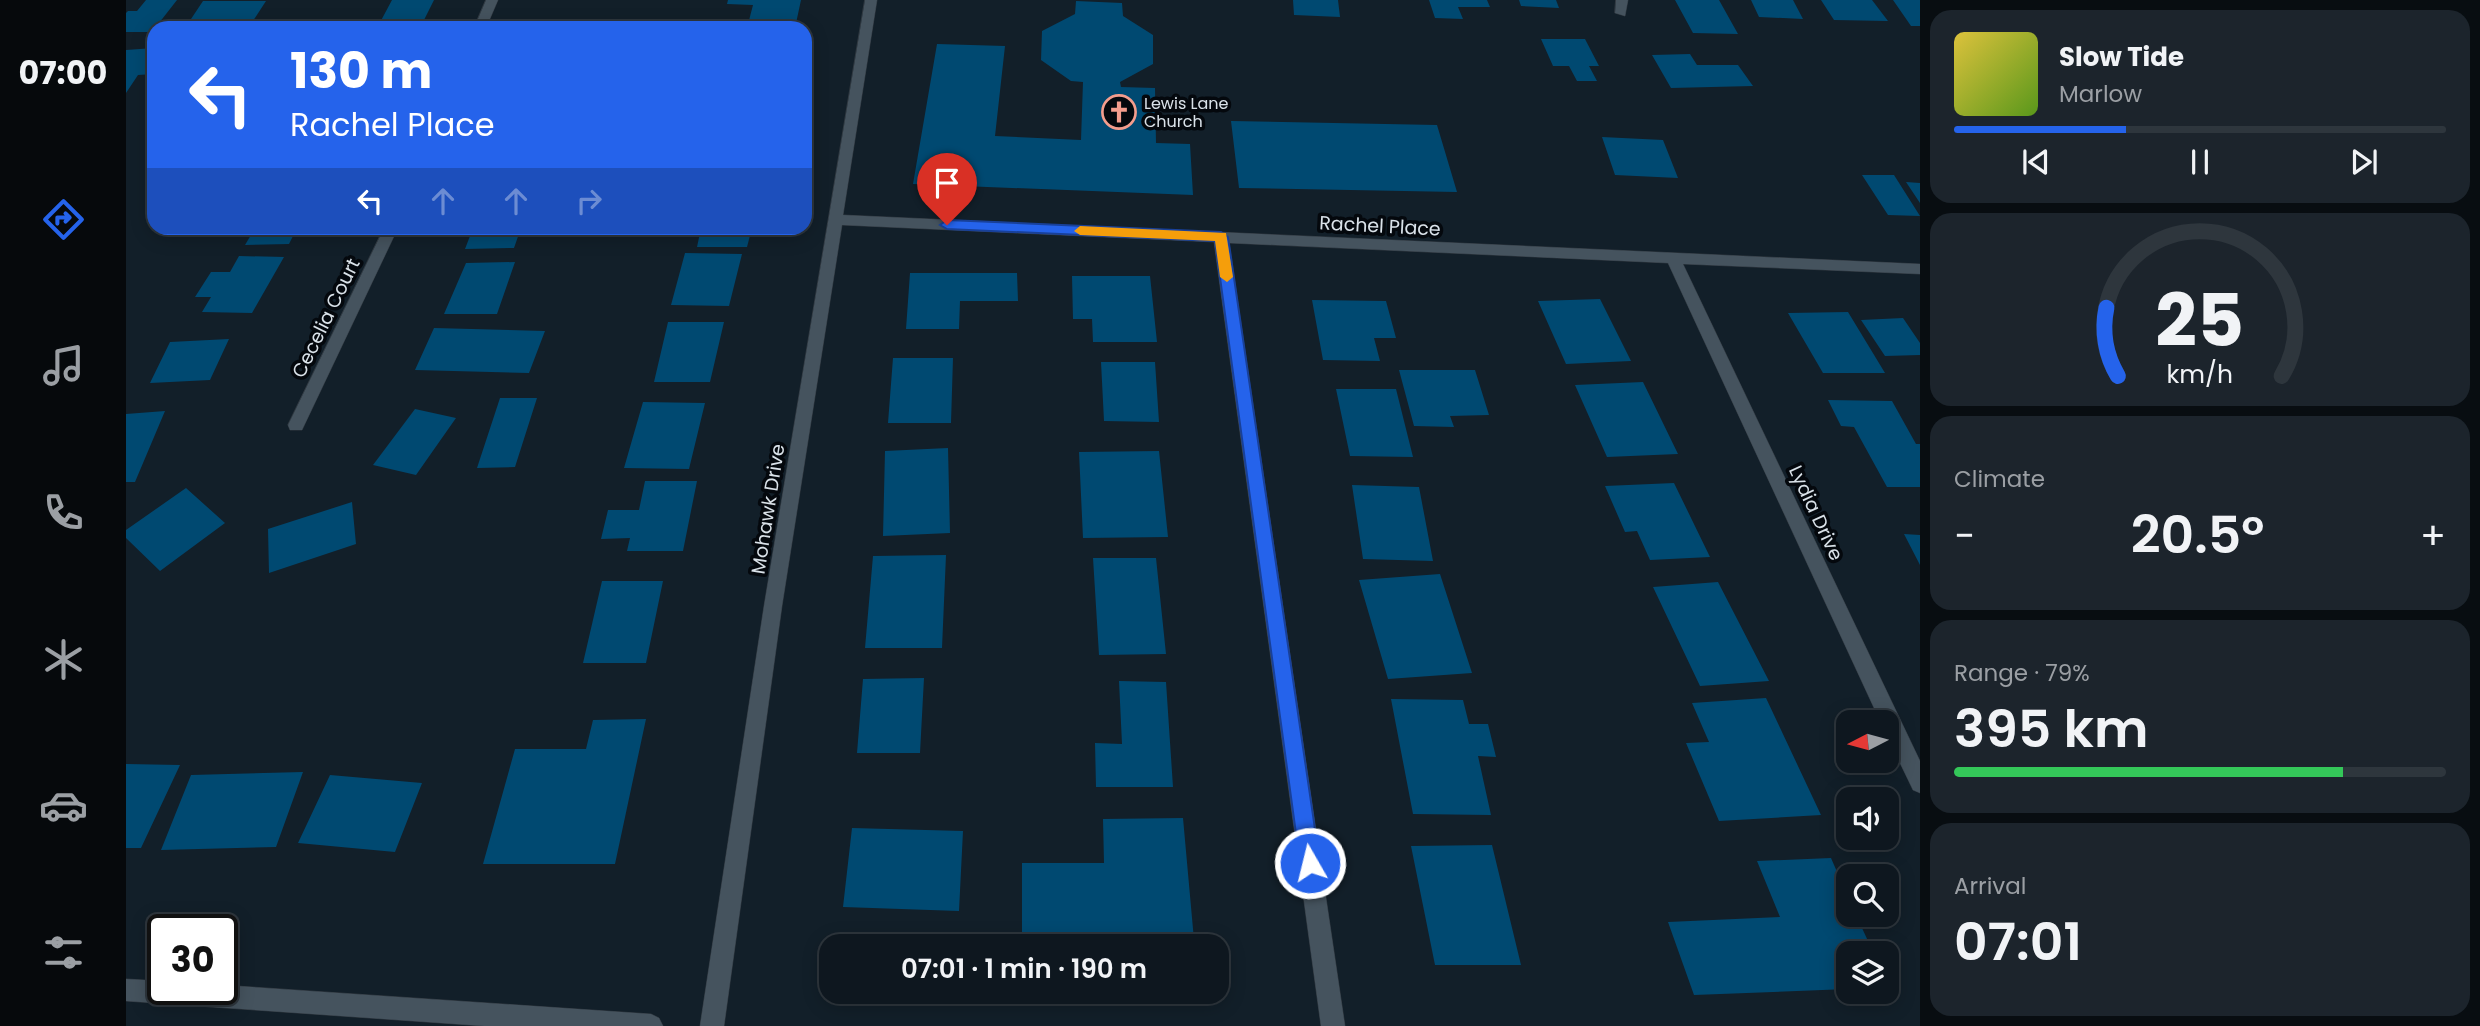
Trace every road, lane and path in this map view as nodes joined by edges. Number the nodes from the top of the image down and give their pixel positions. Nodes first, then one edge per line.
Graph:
1 (492, 0) edge
2 (871, 0) edge
3 (483, 21) edge
4 (837, 220) junction
5 (388, 235) edge
6 (1221, 237) junction
7 (1675, 260) junction
8 (1920, 269) edge
9 (296, 425) dead end
10 (1920, 783) edge
11 (126, 990) edge
12 (651, 1026) edge
13 (712, 1026) edge
14 (1333, 1026) edge

1 - 3 street
2 - 4 street, Mohawk Drive
4 - 6 street, Rachel Place
4 - 13 street, Mohawk Drive
5 - 9 street, Cecelia Court
6 - 7 street, Rachel Place
6 - 14 street
7 - 8 street, Rachel Place
7 - 10 street, Lydia Drive
11 - 12 street

